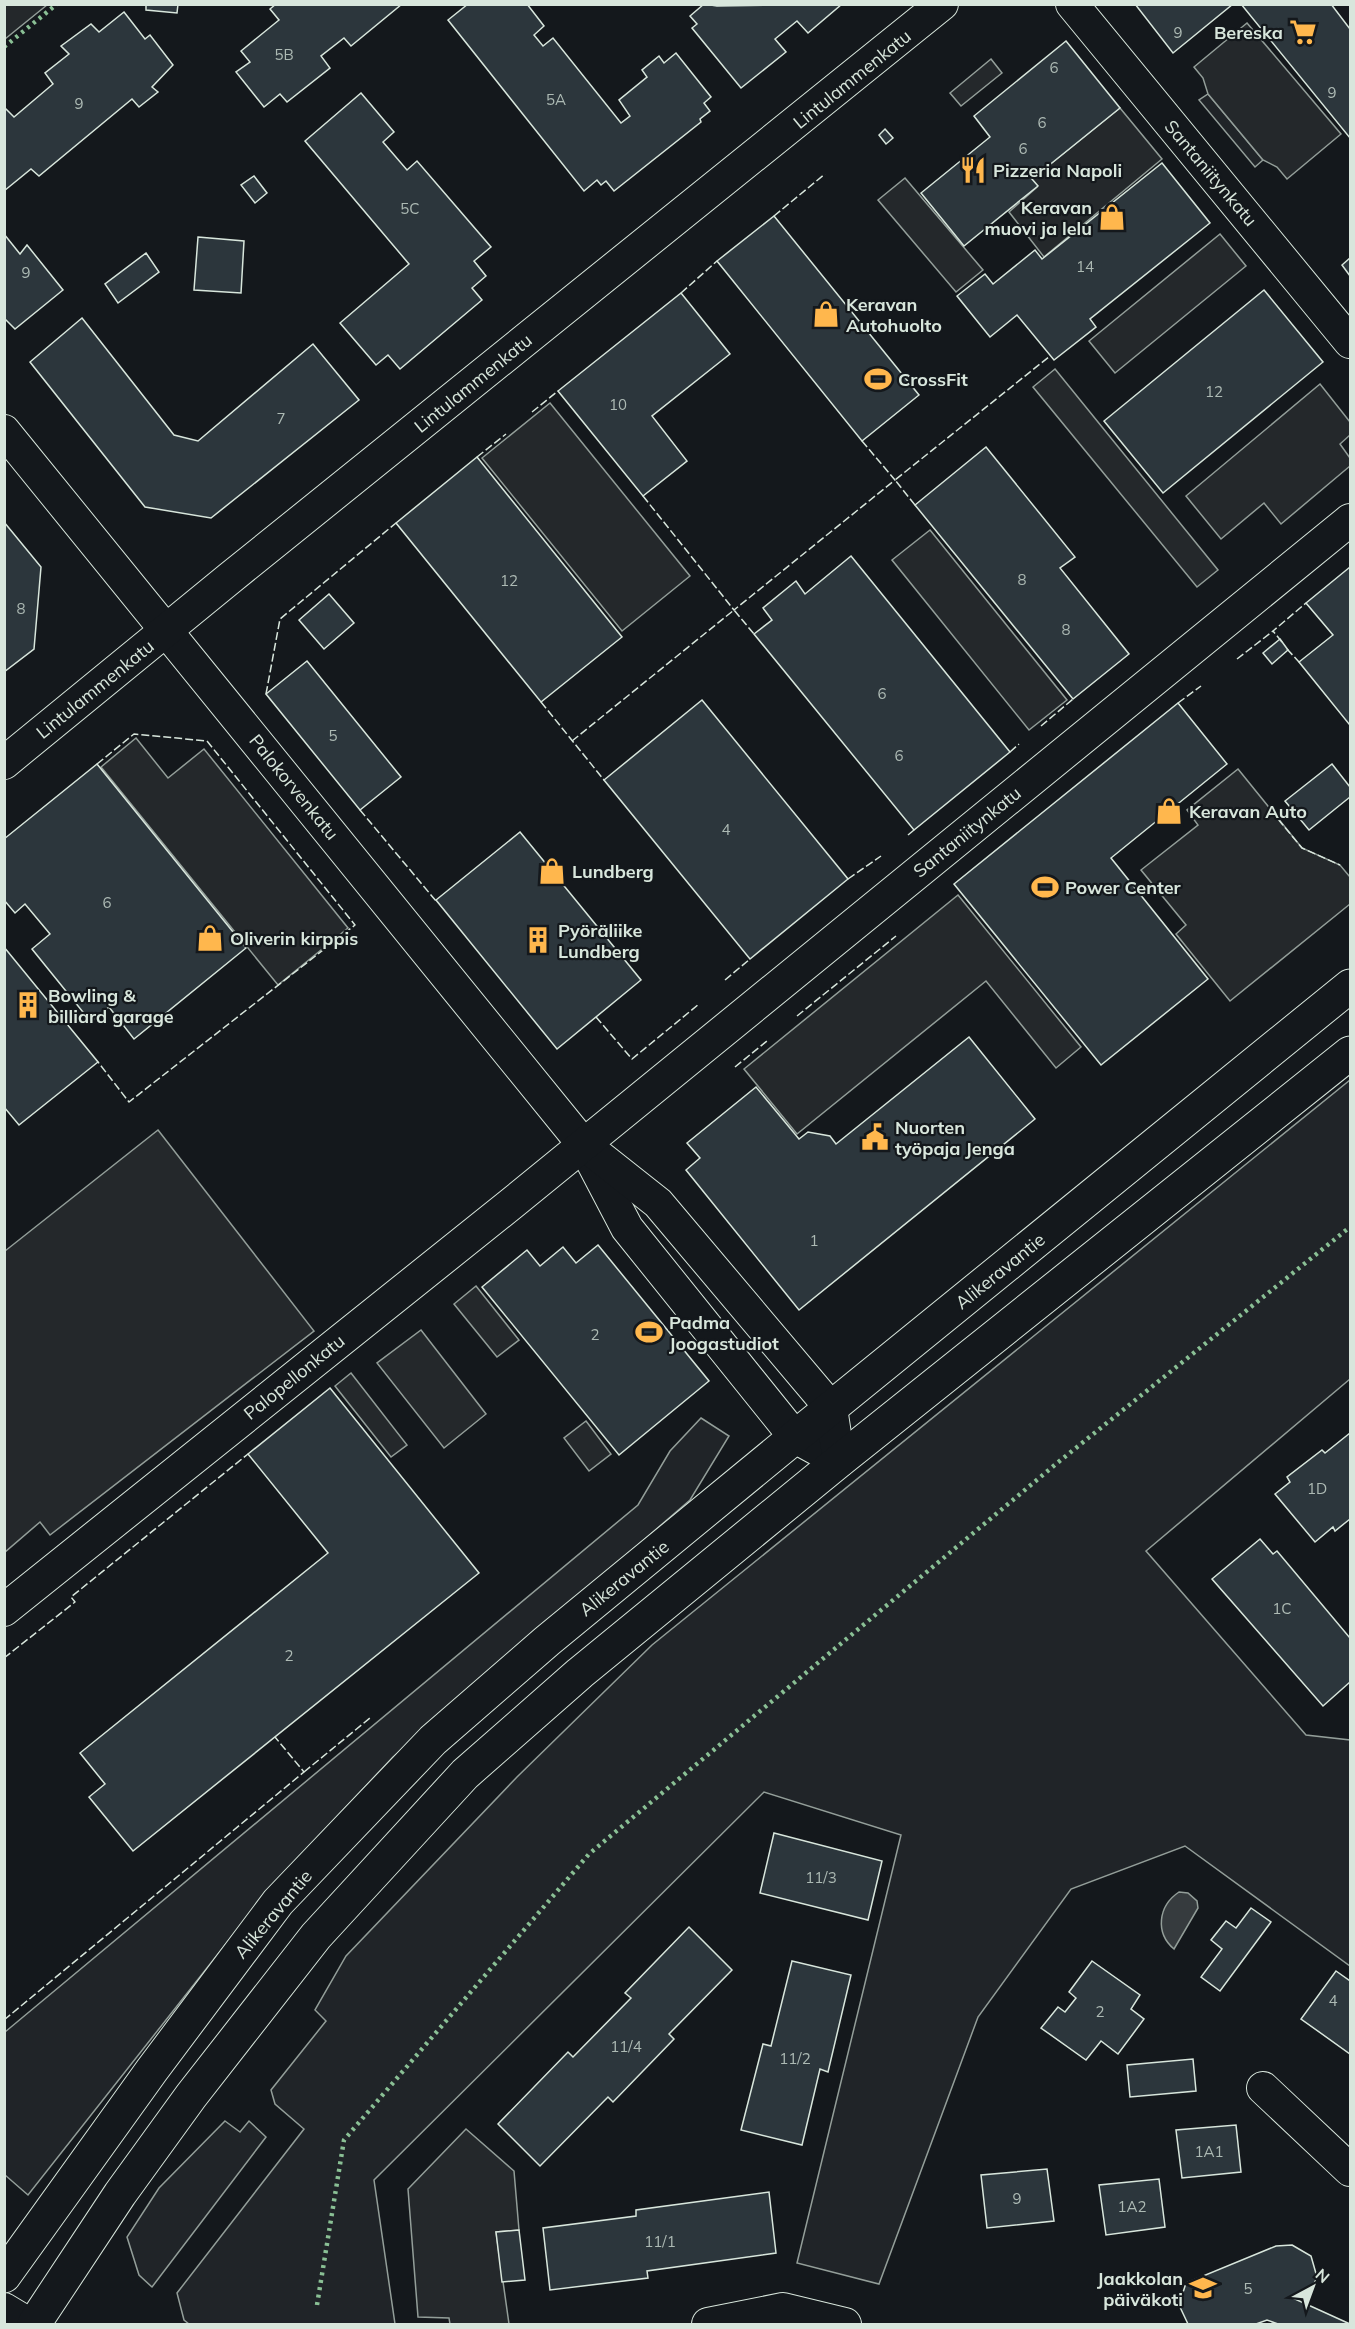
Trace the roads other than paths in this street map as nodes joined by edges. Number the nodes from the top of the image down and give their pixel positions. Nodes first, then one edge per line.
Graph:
1 (942, 4) edge
2 (1072, 4) edge
3 (1350, 342) edge
4 (4, 431) edge
5 (1350, 520) edge
6 (167, 631) junction
7 (4, 763) edge
8 (1350, 986) edge
9 (1350, 1053) edge
10 (583, 1144) junction
11 (831, 1408) junction
12 (795, 1437) junction
13 (838, 1461) junction
14 (4, 1610) edge
15 (1263, 2088) dead end
16 (1350, 2170) edge
17 (4, 2276) edge
18 (4, 2309) edge
19 (28, 2325) edge
20 (34, 2325) edge
21 (708, 2325) edge
22 (845, 2325) edge

1 - 6 street, Lintulammenkatu
2 - 3 street, Santaniitynkatu
4 - 6 street, Palokorvenkatu
5 - 10 street, Santaniitynkatu
6 - 7 street, Lintulammenkatu
6 - 10 street, Palokorvenkatu
8 - 11 main road, Alikeravantie
9 - 13 main road
10 - 11 street, Palokorvenkatu
10 - 12 street, Palokorvenkatu
10 - 14 street, Palopellonkatu
11 - 12 main road, Alikeravantie
11 - 13 street
12 - 13 street, Palokorvenkatu
12 - 17 main road, Alikeravantie
13 - 20 main road
15 - 16 street
18 - 19 street
21 - 22 street

